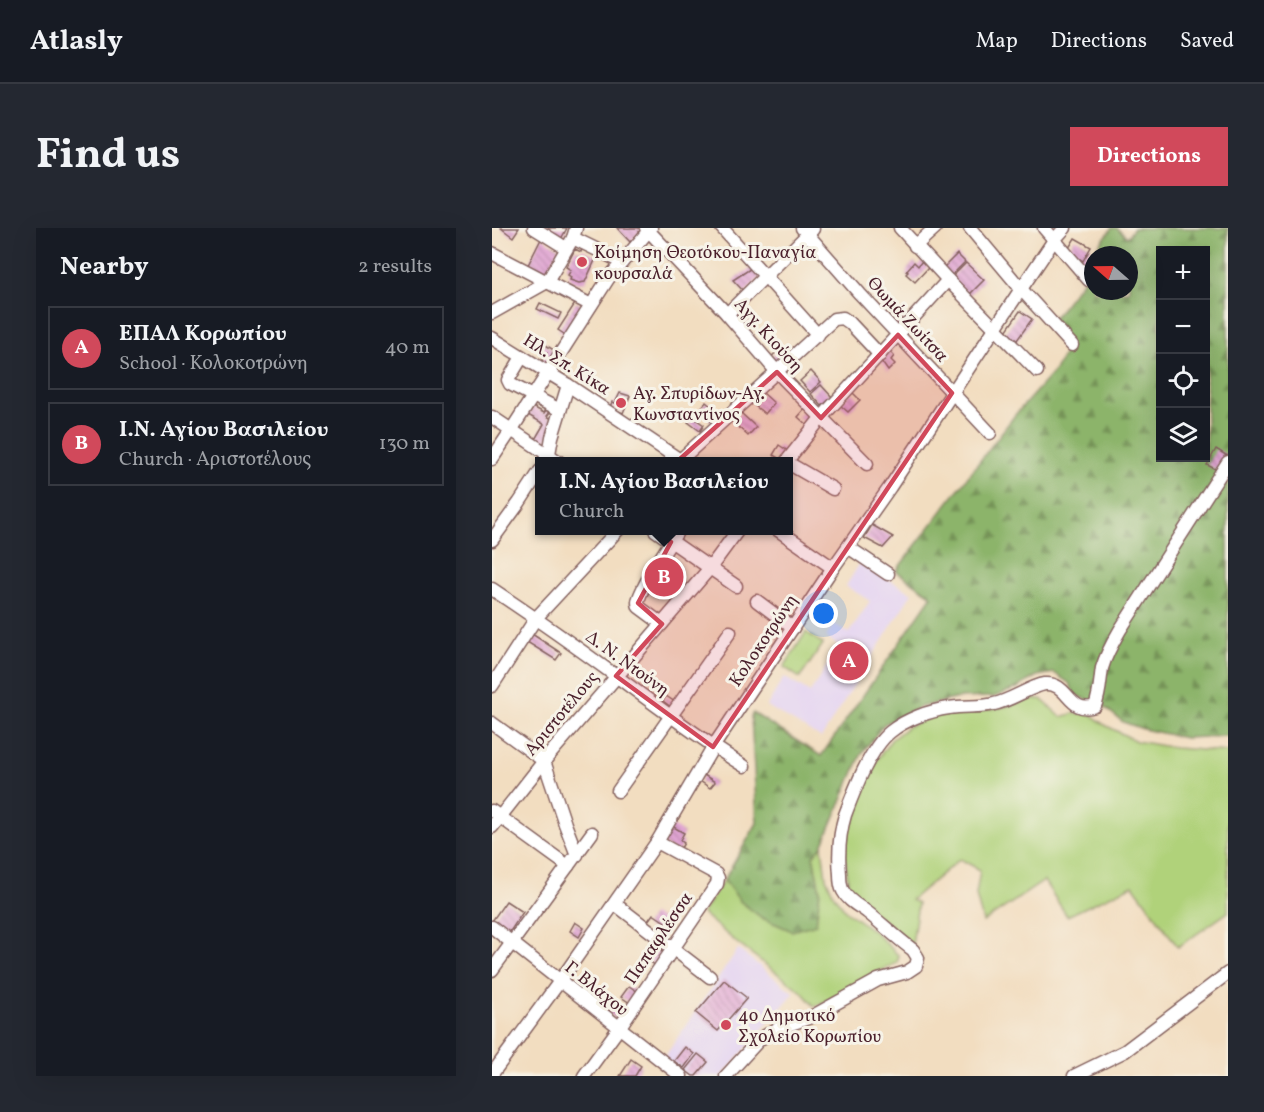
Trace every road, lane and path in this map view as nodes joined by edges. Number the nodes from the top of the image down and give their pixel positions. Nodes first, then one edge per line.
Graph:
1 (534, 228) edge
2 (722, 228) edge
3 (900, 228) edge
4 (935, 228) edge
5 (970, 228) edge
6 (1044, 228) edge
7 (1065, 228) edge
8 (648, 229) edge
9 (808, 230) edge
10 (571, 238) edge
11 (1054, 240) junction
12 (915, 246) junction
13 (492, 253) edge
14 (622, 262) junction
15 (1084, 274) edge
16 (765, 276) junction
17 (948, 280) junction
18 (547, 282) junction
19 (1021, 289) junction
20 (591, 305) junction
21 (492, 313) edge
22 (727, 314) junction
23 (995, 328) junction
24 (818, 335) junction
25 (898, 335) junction
26 (492, 338) edge
27 (1072, 345) dead end
28 (880, 355) junction
29 (522, 357) junction
30 (1037, 371) dead end
31 (548, 372) junction
32 (777, 372) junction
33 (568, 386) junction
34 (952, 393) junction
35 (533, 396) junction
36 (560, 410) junction
37 (492, 417) edge
38 (821, 418) junction
39 (512, 429) junction
40 (990, 433) dead end
41 (548, 457) edge
42 (551, 457) edge
43 (675, 457) edge
44 (685, 457) edge
45 (791, 457) edge
46 (492, 459) edge
47 (1228, 462) edge
48 (867, 464) dead end
49 (793, 466) edge
50 (535, 479) edge
51 (833, 489) dead end
52 (614, 535) edge
53 (661, 535) edge
54 (675, 535) edge
55 (735, 535) edge
56 (784, 535) edge
57 (492, 540) edge
58 (671, 542) junction
59 (848, 547) junction
60 (710, 568) junction
61 (833, 568) junction
62 (888, 574) dead end
63 (736, 586) dead end
64 (492, 589) edge
65 (757, 601) dead end
66 (536, 618) junction
67 (662, 624) junction
68 (793, 628) junction
69 (730, 632) dead end
70 (616, 676) junction
71 (492, 686) edge
72 (670, 717) junction
73 (492, 723) edge
74 (713, 747) junction
75 (544, 761) junction
76 (744, 766) dead end
77 (618, 791) dead end
78 (495, 819) edge
79 (592, 833) dead end
80 (657, 842) junction
81 (577, 855) junction
82 (568, 866) junction
83 (615, 904) junction
84 (492, 927) edge
85 (511, 942) junction
86 (672, 948) junction
87 (492, 970) edge
88 (1228, 973) edge
89 (710, 977) dead end
90 (560, 981) junction
91 (619, 1028) junction
92 (492, 1074) edge
93 (584, 1076) edge
94 (681, 1076) edge
95 (726, 1076) edge
96 (1074, 1076) edge

1 - 10 street
2 - 16 street
3 - 12 street
4 - 12 street
5 - 19 street
6 - 11 street
7 - 11 street, Κολοκοτρώνη
8 - 14 street
8 - 22 street, Αγγ. Κιούση
9 - 16 street
9 - 25 street, Θωμά Ζωίτσα
10 - 14 street
10 - 18 street
11 - 15 street
11 - 19 street, Κολοκοτρώνη
12 - 17 street
13 - 18 street
14 - 20 street
16 - 22 street
16 - 24 street
17 - 23 street
17 - 25 street
18 - 20 street
18 - 21 street
19 - 23 street, Κολοκοτρώνη
19 - 27 street
20 - 31 street
22 - 32 street, Αγγ. Κιούση
23 - 30 street
23 - 34 street, Κολοκοτρώνη
24 - 28 street
24 - 32 street
25 - 28 street
25 - 34 street, Θωμά Ζωίτσα
26 - 29 street, Ηλ. Σπ. Κίκα
28 - 38 street
29 - 31 street, Ηλ. Σπ. Κίκα
29 - 35 street
31 - 33 street, Ηλ. Σπ. Κίκα
31 - 35 street
32 - 38 street, Αγγ. Κιούση
32 - 44 street
33 - 36 street
33 - 43 street, Ηλ. Σπ. Κίκα
34 - 40 street, Θωμά Ζωίτσα
34 - 59 street, Κολοκοτρώνη
35 - 36 street
35 - 39 street
36 - 42 street
37 - 39 street
38 - 45 street
38 - 48 street, Αγγ. Κιούση
39 - 41 street
39 - 46 street
47 - 95 street
49 - 51 street
50 - 57 street
52 - 66 street
53 - 58 street
54 - 58 street
55 - 60 street, Αριστοτέλους
56 - 61 street
58 - 60 street
58 - 67 street
59 - 61 street, Κολοκοτρώνη
59 - 62 street
60 - 63 street
60 - 67 street, Αριστοτέλους
61 - 68 street, Κολοκοτρώνη
64 - 66 street, Δ. Ν. Ντούνη
65 - 68 street
66 - 70 street, Δ. Ν. Ντούνη
66 - 71 street
67 - 70 street, Αριστοτέλους
68 - 74 street, Κολοκοτρώνη
69 - 72 street
70 - 72 street, Δ. Ν. Ντούνη
70 - 75 street, Αριστοτέλους
72 - 74 street, Δ. Ν. Ντούνη
72 - 77 street
73 - 75 street
74 - 76 street, Δ. Ν. Ντούνη
74 - 80 street, Κολοκοτρώνη
75 - 78 street, Αριστοτέλους
75 - 81 street
78 - 82 street
79 - 81 street
80 - 83 street, Κολοκοτρώνη
80 - 86 street, Παπαφλέσσα
81 - 82 street
82 - 85 street
83 - 86 street
83 - 90 street, Κολοκοτρώνη
84 - 85 street, Γ. Βλάχου
85 - 87 street
85 - 90 street, Γ. Βλάχου
86 - 89 street
86 - 91 street, Παπαφλέσσα
88 - 96 street
90 - 91 street, Γ. Βλάχου
90 - 92 street, Κολοκοτρώνη
91 - 93 street, Παπαφλέσσα
91 - 94 street, Γ. Βλάχου

